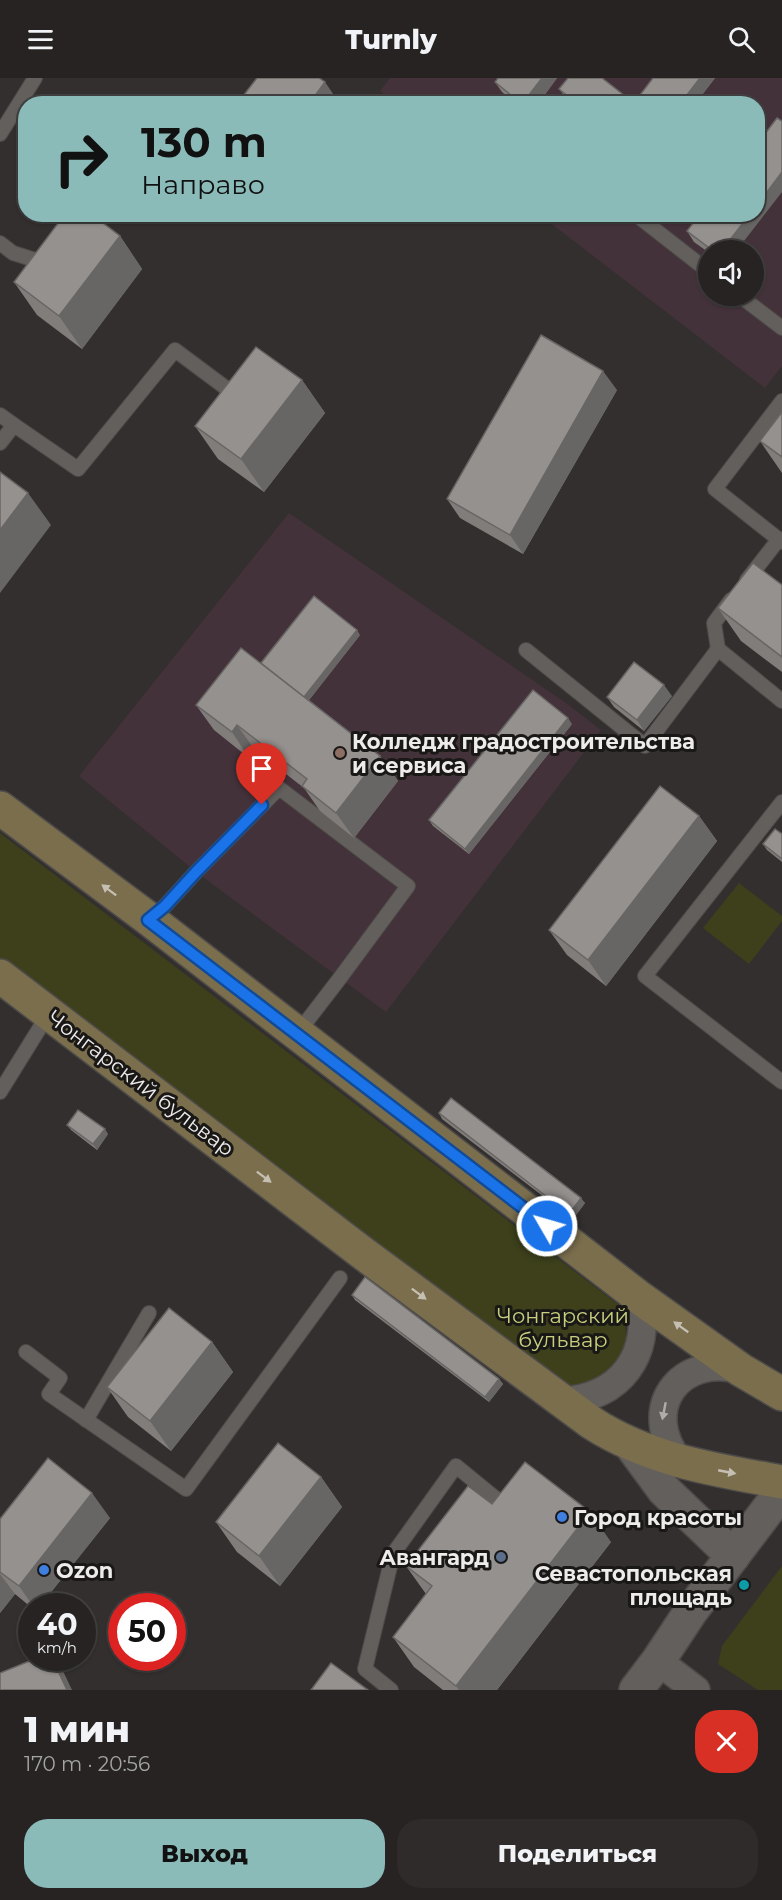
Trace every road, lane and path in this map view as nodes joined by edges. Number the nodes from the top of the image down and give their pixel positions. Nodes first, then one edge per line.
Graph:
1 (35, 78) edge
2 (24, 96) edge
3 (18, 105) edge
4 (0, 134) edge
5 (645, 222) edge
6 (0, 243) edge
7 (698, 263) edge
8 (58, 268) edge
9 (753, 306) edge
10 (782, 328) edge
11 (782, 401) edge
12 (249, 405) edge
13 (0, 415) edge
14 (14, 425) junction
15 (0, 443) edge
16 (780, 541) edge
17 (718, 649) junction
18 (526, 650) dead end
19 (782, 701) edge
20 (782, 802) edge
21 (0, 808) edge
22 (148, 920) junction
23 (0, 976) edge
24 (49, 1013) junction
25 (297, 1034) junction
26 (782, 1082) edge
27 (0, 1092) edge
28 (340, 1278) dead end
29 (640, 1298) junction
30 (149, 1313) dead end
31 (26, 1352) dead end
32 (741, 1370) junction
33 (782, 1394) edge
34 (562, 1401) junction
35 (86, 1420) junction
36 (631, 1444) junction
37 (679, 1461) junction
38 (782, 1482) edge
39 (782, 1491) edge
40 (505, 1506) edge
41 (733, 1556) junction
42 (658, 1661) junction
43 (391, 1690) edge
44 (636, 1690) edge
45 (696, 1690) edge

1 - 2 lane
3 - 4 lane
5 - 7 lane
6 - 8 lane
9 - 10 lane
11 - 16 lane
12 - 14 lane
13 - 14 lane
14 - 15 lane
16 - 17 lane
17 - 18 lane
17 - 19 lane
20 - 26 lane
22 -> 21 main road
22 - 25 main road
22 - 25 lane
23 - 24 main road, Чонгарский бульвар
24 - 27 lane
24 -> 34 main road, Чонгарский бульвар
25 - 29 main road
28 - 35 lane
32 -> 29 main road
29 - 34 street
30 - 35 lane
31 - 35 lane
32 - 33 main road
32 -> 37 street
34 - 36 main road, Чонгарский бульвар
36 - 37 main road, Чонгарский бульвар
36 - 41 street, Чонгарский бульвар
37 -> 38 main road, Чонгарский бульвар
39 - 41 street
40 - 43 lane
41 - 42 street
42 - 44 street
42 - 45 street

